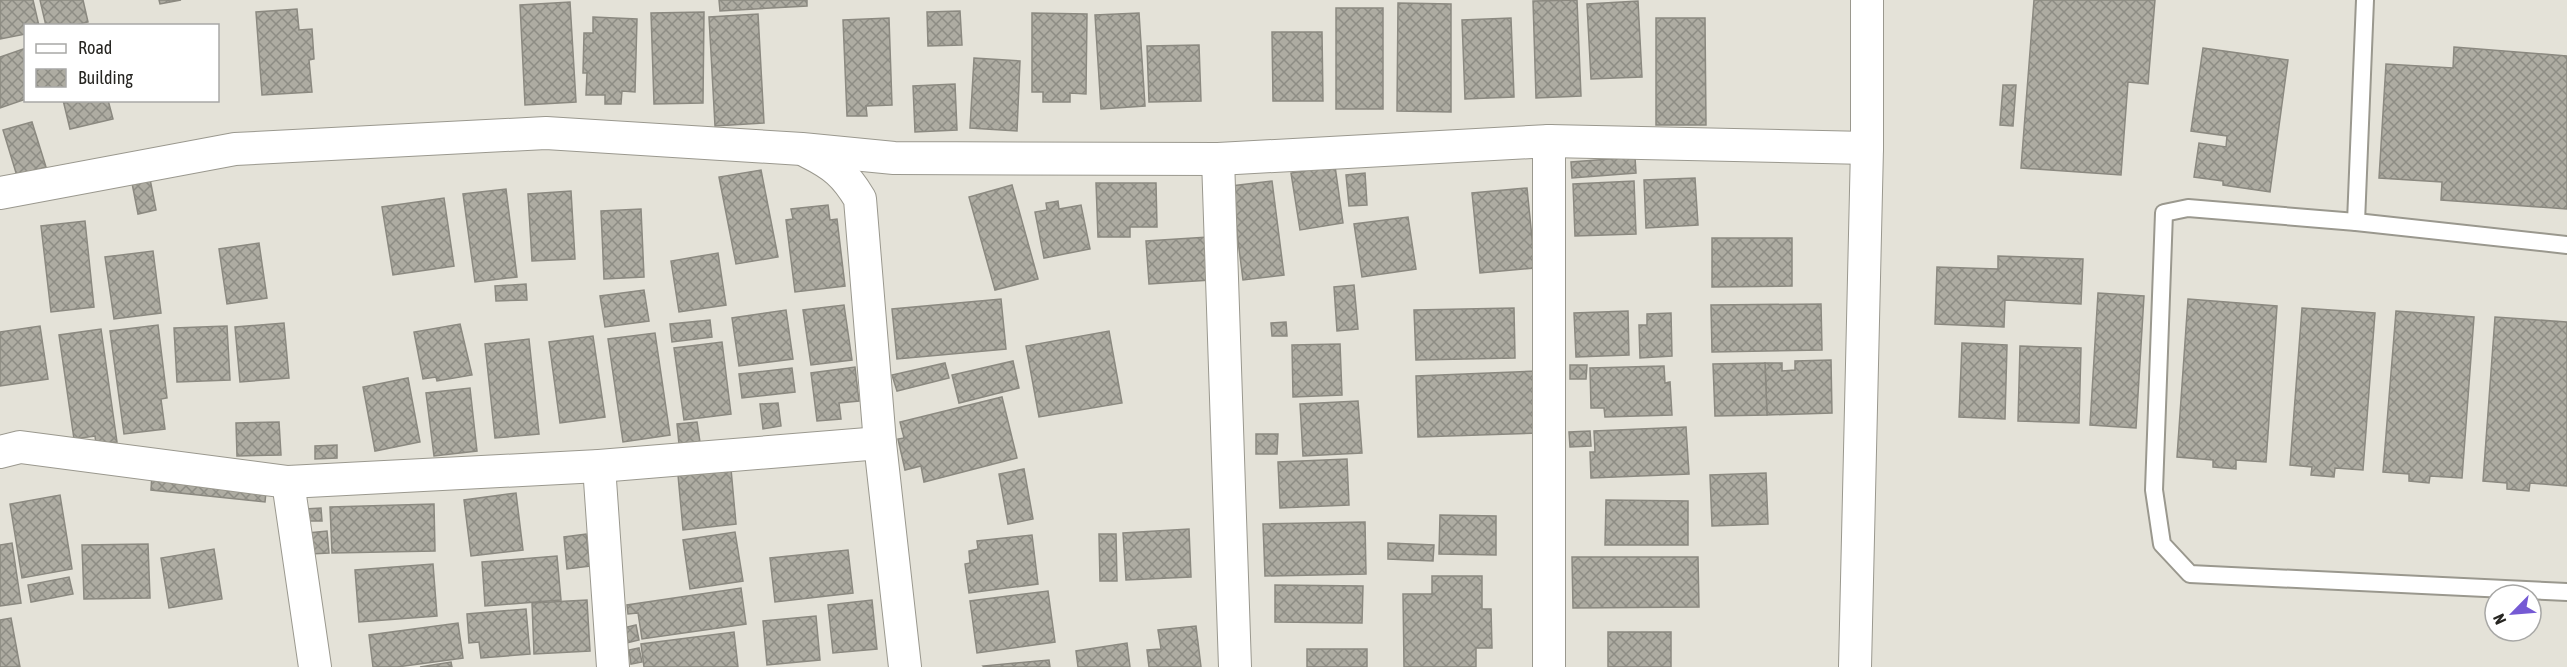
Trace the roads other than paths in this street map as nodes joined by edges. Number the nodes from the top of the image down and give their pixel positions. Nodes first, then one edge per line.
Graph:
1 (1867, 0) edge
2 (2365, 0) edge
3 (1549, 141) junction
4 (1867, 148) junction
5 (802, 149) junction
6 (894, 158) junction
7 (1218, 159) junction
8 (0, 193) edge
9 (860, 199) junction
10 (2356, 222) junction
11 (2567, 245) edge
12 (880, 442) junction
13 (0, 452) edge
14 (599, 465) junction
15 (288, 482) junction
16 (2567, 592) edge
17 (315, 667) edge
18 (613, 667) edge
19 (905, 667) edge
20 (1235, 667) edge
21 (1549, 667) edge
22 (1855, 667) edge

1 - 4 street
2 - 10 lane
3 - 4 street
3 - 7 street
3 - 21 street
4 - 22 street
5 - 6 street
5 - 8 street
5 - 9 street
6 - 7 street
6 - 9 street
7 - 20 street
9 - 12 street
10 - 11 lane
10 - 16 lane
12 - 14 street
12 - 19 street
13 - 15 street
14 - 15 street
14 - 18 street
15 - 17 street

